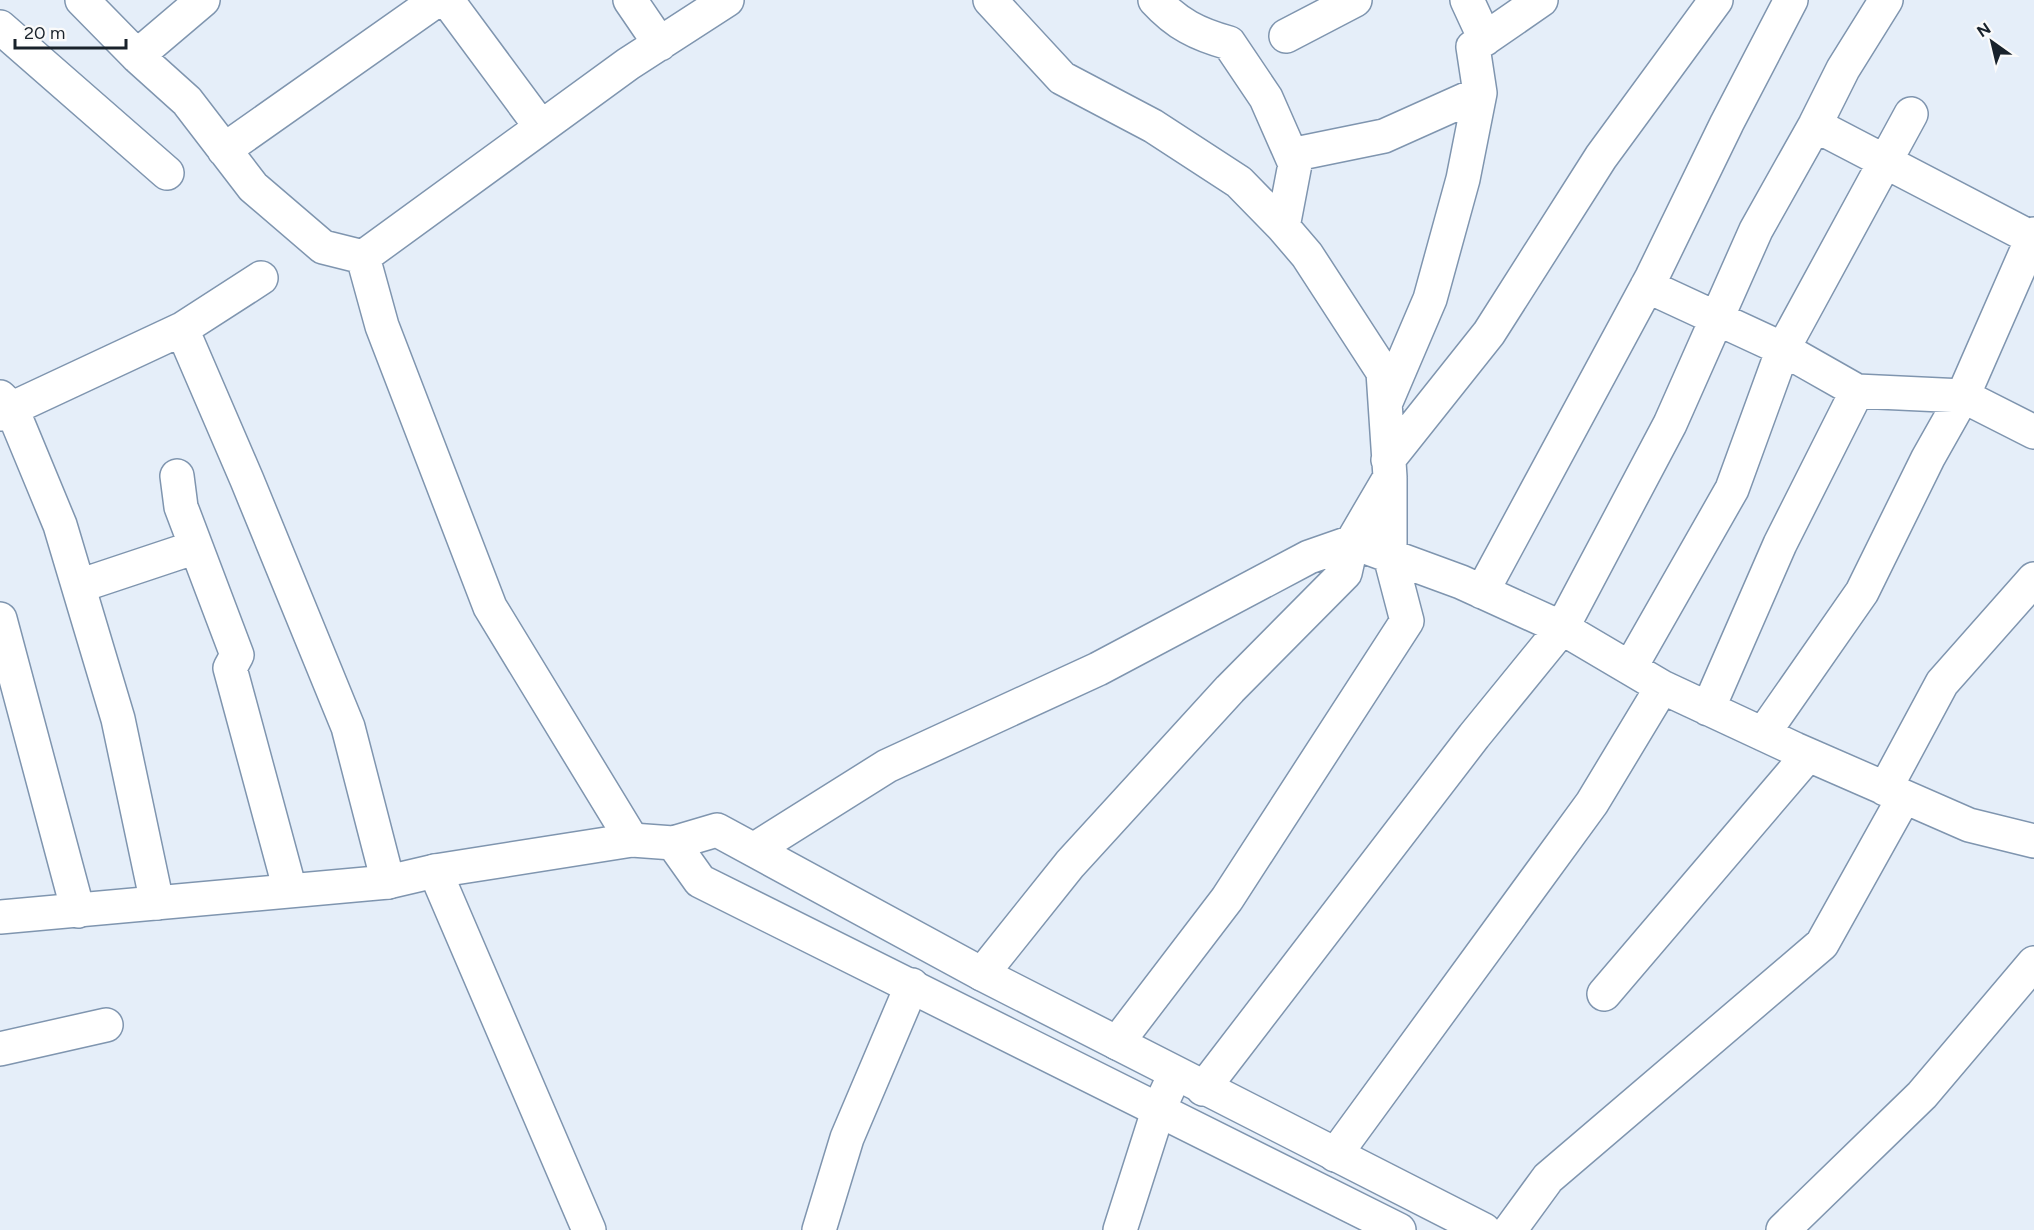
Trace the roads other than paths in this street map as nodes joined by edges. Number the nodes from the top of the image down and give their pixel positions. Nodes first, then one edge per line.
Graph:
1 (82, 0) edge
2 (203, 0) edge
3 (437, 0) edge
4 (447, 0) edge
5 (630, 0) edge
6 (727, 0) edge
7 (990, 0) edge
8 (1155, 0) edge
9 (1355, 0) edge
10 (1467, 0) edge
11 (1541, 0) edge
12 (1716, 0) edge
13 (1791, 0) edge
14 (1886, 0) edge
15 (0, 27) edge
16 (1286, 36) dead end
17 (1485, 39) junction
18 (660, 44) junction
19 (137, 56) junction
20 (1480, 93) junction
21 (1911, 114) dead end
22 (1815, 125) junction
23 (541, 127) junction
24 (224, 150) junction
25 (1291, 155) junction
26 (1886, 160) junction
27 (167, 173) dead end
28 (1283, 227) junction
29 (2033, 237) edge
30 (363, 257) junction
31 (261, 278) dead end
32 (1647, 286) junction
33 (1717, 318) junction
34 (182, 329) junction
35 (1783, 349) junction
36 (1857, 391) junction
37 (1963, 396) junction
38 (1385, 404) junction
39 (4, 406) edge
40 (2034, 432) edge
41 (1389, 469) junction
42 (177, 477) dead end
43 (1352, 542) junction
44 (196, 547) junction
45 (1390, 556) junction
46 (2034, 579) edge
47 (79, 586) junction
48 (1482, 592) junction
49 (0, 619) edge
50 (1562, 628) junction
51 (1630, 668) junction
52 (1662, 687) junction
53 (1708, 709) junction
54 (1763, 734) junction
55 (1808, 755) junction
56 (1895, 793) junction
57 (632, 840) junction
58 (2034, 842) edge
59 (673, 843) junction
60 (755, 849) junction
61 (435, 871) junction
62 (388, 882) junction
63 (290, 890) junction
64 (157, 903) junction
65 (78, 911) junction
66 (0, 917) edge
67 (2034, 963) edge
68 (982, 974) junction
69 (912, 985) junction
70 (1604, 994) dead end
71 (106, 1025) dead end
72 (1117, 1044) junction
73 (0, 1049) edge
74 (1189, 1081) junction
75 (1158, 1111) junction
76 (1335, 1155) junction
77 (589, 1230) edge
78 (819, 1230) edge
79 (1120, 1230) edge
80 (1399, 1230) edge
81 (1484, 1230) edge
82 (1510, 1230) edge
83 (1783, 1230) edge

1 - 19 street
2 - 19 street
3 - 24 street
4 - 23 street
5 - 18 street
6 - 18 street
7 - 28 street
8 - 25 street
9 - 16 street
10 - 17 street
11 - 17 street
12 - 41 street
13 - 32 street
14 - 22 street
15 - 27 street
17 - 20 street
18 - 23 street
19 - 24 street
20 - 25 street
20 - 38 street
21 - 26 street
22 - 26 street
22 - 33 street
23 - 30 street
24 - 30 street
25 - 28 street
26 - 29 street
26 - 35 street
28 - 38 street
29 - 37 street
30 - 57 street
31 - 34 street
32 - 33 street
32 - 48 street
33 - 35 street
33 - 50 street
34 - 39 street
34 - 62 street
35 - 36 street
35 - 51 street
36 - 37 street
36 - 53 street
37 - 40 street
37 - 54 street
38 - 41 street
39 - 47 street
41 - 43 street
41 - 45 street
42 - 44 street
43 - 45 street
43 - 60 street
43 - 68 street
44 - 47 street
44 - 63 street
45 - 48 street
45 - 72 street
46 - 56 street
47 - 64 street
48 - 50 street
49 - 65 street
50 - 51 street
50 - 74 street
51 - 52 street
52 - 53 street
52 - 76 street
53 - 54 street
54 - 55 street
55 - 56 street
55 - 70 street
56 - 58 street
56 - 82 street
57 - 59 street
57 - 61 street
59 - 60 street
59 - 69 street
60 - 68 street
61 - 62 street
61 - 77 street
62 - 63 street
63 - 64 street
64 - 65 street
65 - 66 street
67 - 83 street
68 - 72 street
69 - 75 street
69 - 78 street
71 - 73 street
72 - 74 street
74 - 75 street
74 - 76 street
75 - 79 street
75 - 80 street
76 - 81 street

